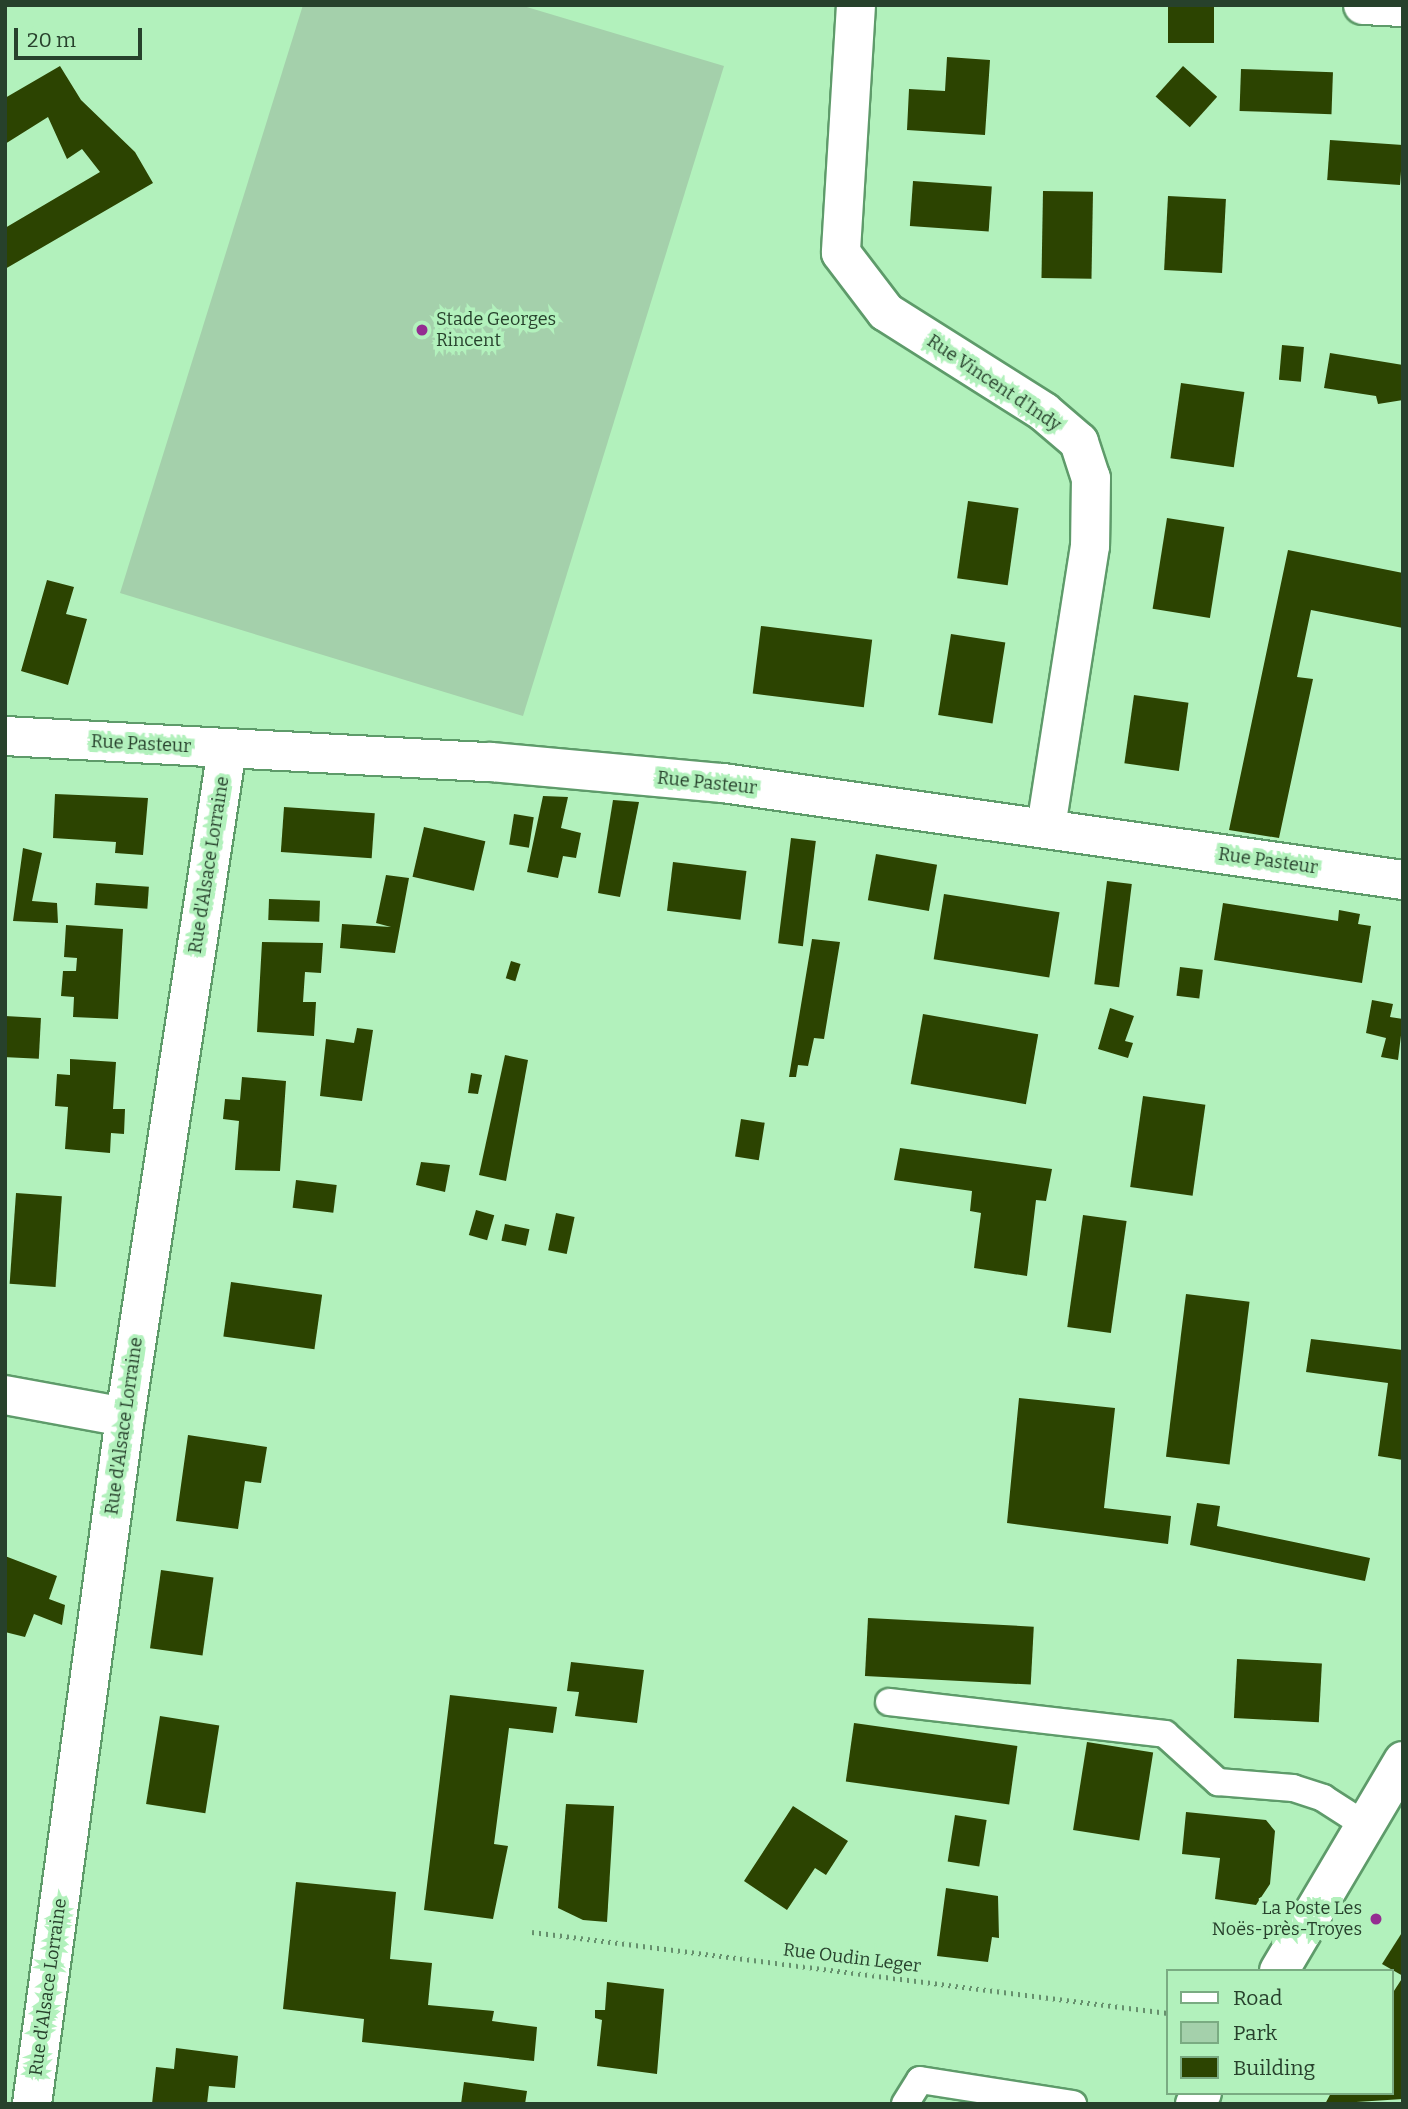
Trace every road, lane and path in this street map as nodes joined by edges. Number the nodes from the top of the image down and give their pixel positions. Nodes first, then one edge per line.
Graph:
1 (856, 5) edge
2 (1363, 5) edge
3 (1403, 7) edge
4 (5, 736) edge
5 (227, 749) junction
6 (1046, 828) junction
7 (1403, 880) edge
8 (5, 1395) edge
9 (125, 1417) junction
10 (889, 1702) dead end
11 (1402, 1763) edge
12 (1365, 1825) junction
13 (532, 1932) dead end
14 (1280, 1969) edge
15 (1166, 2012) edge
16 (32, 2104) edge
17 (905, 2104) edge
18 (1073, 2104) edge

1 - 6 street, Rue Vincent d'Indy
2 - 3 street
4 - 5 street, Rue Pasteur
5 - 6 street, Rue Pasteur
5 - 9 street, Rue d'Alsace Lorraine
6 - 7 street, Rue Pasteur
8 - 9 street
9 - 16 street, Rue d'Alsace Lorraine
10 - 12 lane
11 - 12 street
12 - 14 street
13 - 15 path, Rue Oudin Leger
17 - 18 lane

